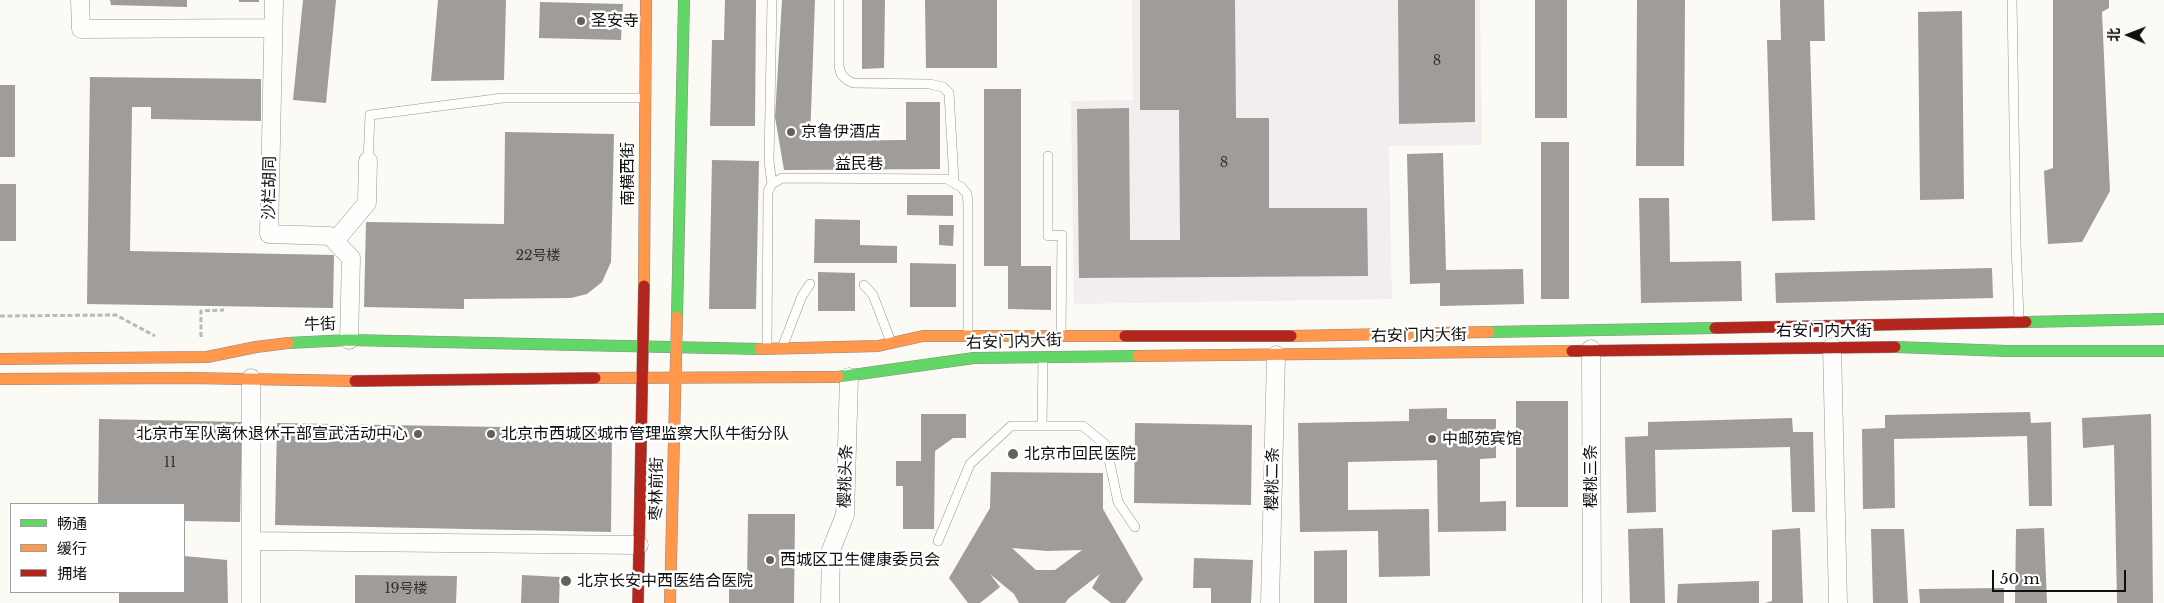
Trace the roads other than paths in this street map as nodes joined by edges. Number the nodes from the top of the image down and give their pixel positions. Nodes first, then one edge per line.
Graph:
1 (80, 0) edge
2 (274, 0) edge
3 (646, 0) edge
4 (684, 0) edge
5 (772, 0) edge
6 (840, 0) edge
7 (2012, 0) edge
8 (273, 28) junction
9 (644, 98) junction
10 (1048, 156) dead end
11 (368, 161) joint
12 (954, 181) junction
13 (772, 184) junction
14 (335, 241) junction
15 (810, 284) dead end
16 (864, 285) dead end
17 (2164, 318) edge
18 (2019, 322) junction
19 (1590, 330) junction
20 (968, 336) junction
21 (1061, 336) junction
22 (1276, 336) junction
23 (349, 340) junction
24 (891, 342) junction
25 (1832, 347) junction
26 (643, 348) junction
27 (676, 348) junction
28 (767, 349) junction
29 (782, 350) junction
30 (1591, 350) junction
31 (2164, 351) edge
32 (1276, 355) junction
33 (1043, 356) junction
34 (0, 359) edge
35 (643, 377) junction
36 (676, 377) junction
37 (849, 377) junction
38 (252, 378) junction
39 (0, 379) edge
40 (1042, 426) junction
41 (1135, 527) dead end
42 (251, 541) junction
43 (938, 541) dead end
44 (639, 545) junction
45 (251, 603) edge
46 (638, 603) edge
47 (670, 603) edge
48 (830, 603) edge
49 (1270, 603) edge
50 (1592, 603) edge
51 (1838, 603) edge

1 - 8 street
2 - 8 street
3 - 9 main road, 南横西街
4 - 27 main road
5 - 13 lane
6 - 12 lane
7 - 18 lane
8 - 14 street, 沙栏胡同
9 - 11 lane
9 - 26 main road, 南横西街
10 - 21 lane
11 - 14 street
12 - 13 lane, 益民巷
12 - 20 lane
13 - 28 lane
14 - 23 street
15 - 29 lane
16 - 24 lane
17 - 18 main road, 右安门内大街
18 - 19 main road, 右安门内大街
19 - 22 main road, 右安门内大街
19 - 30 main road
20 - 21 main road, 右安门内大街
20 - 24 main road, 右安门内大街
21 - 22 main road, 右安门内大街
22 - 32 main road
23 - 26 main road, 牛街
23 - 34 main road, 牛街
24 - 29 main road, 右安门内大街
25 - 30 main road, 右安门内大街
25 - 31 main road, 右安门内大街
25 - 51 street
26 - 27 main road, 牛街
26 - 35 main road, 南横西街
27 - 28 main road, 右安门内大街
27 - 36 main road, 枣林前街
28 - 29 main road, 右安门内大街
30 - 32 main road, 右安门内大街
30 - 50 street, 樱桃三条
32 - 33 main road, 右安门内大街
32 - 49 street, 樱桃二条
33 - 37 main road, 右安门内大街
33 - 40 lane
35 - 36 main road, 右安门内大街
35 - 38 main road
35 - 44 main road, 枣林前街
36 - 37 main road, 右安门内大街
36 - 47 main road, 枣林前街
37 - 48 street, 樱桃头条
38 - 39 main road
38 - 42 street
40 - 41 lane
40 - 43 lane
42 - 44 street
42 - 45 street
44 - 46 main road, 枣林前街

